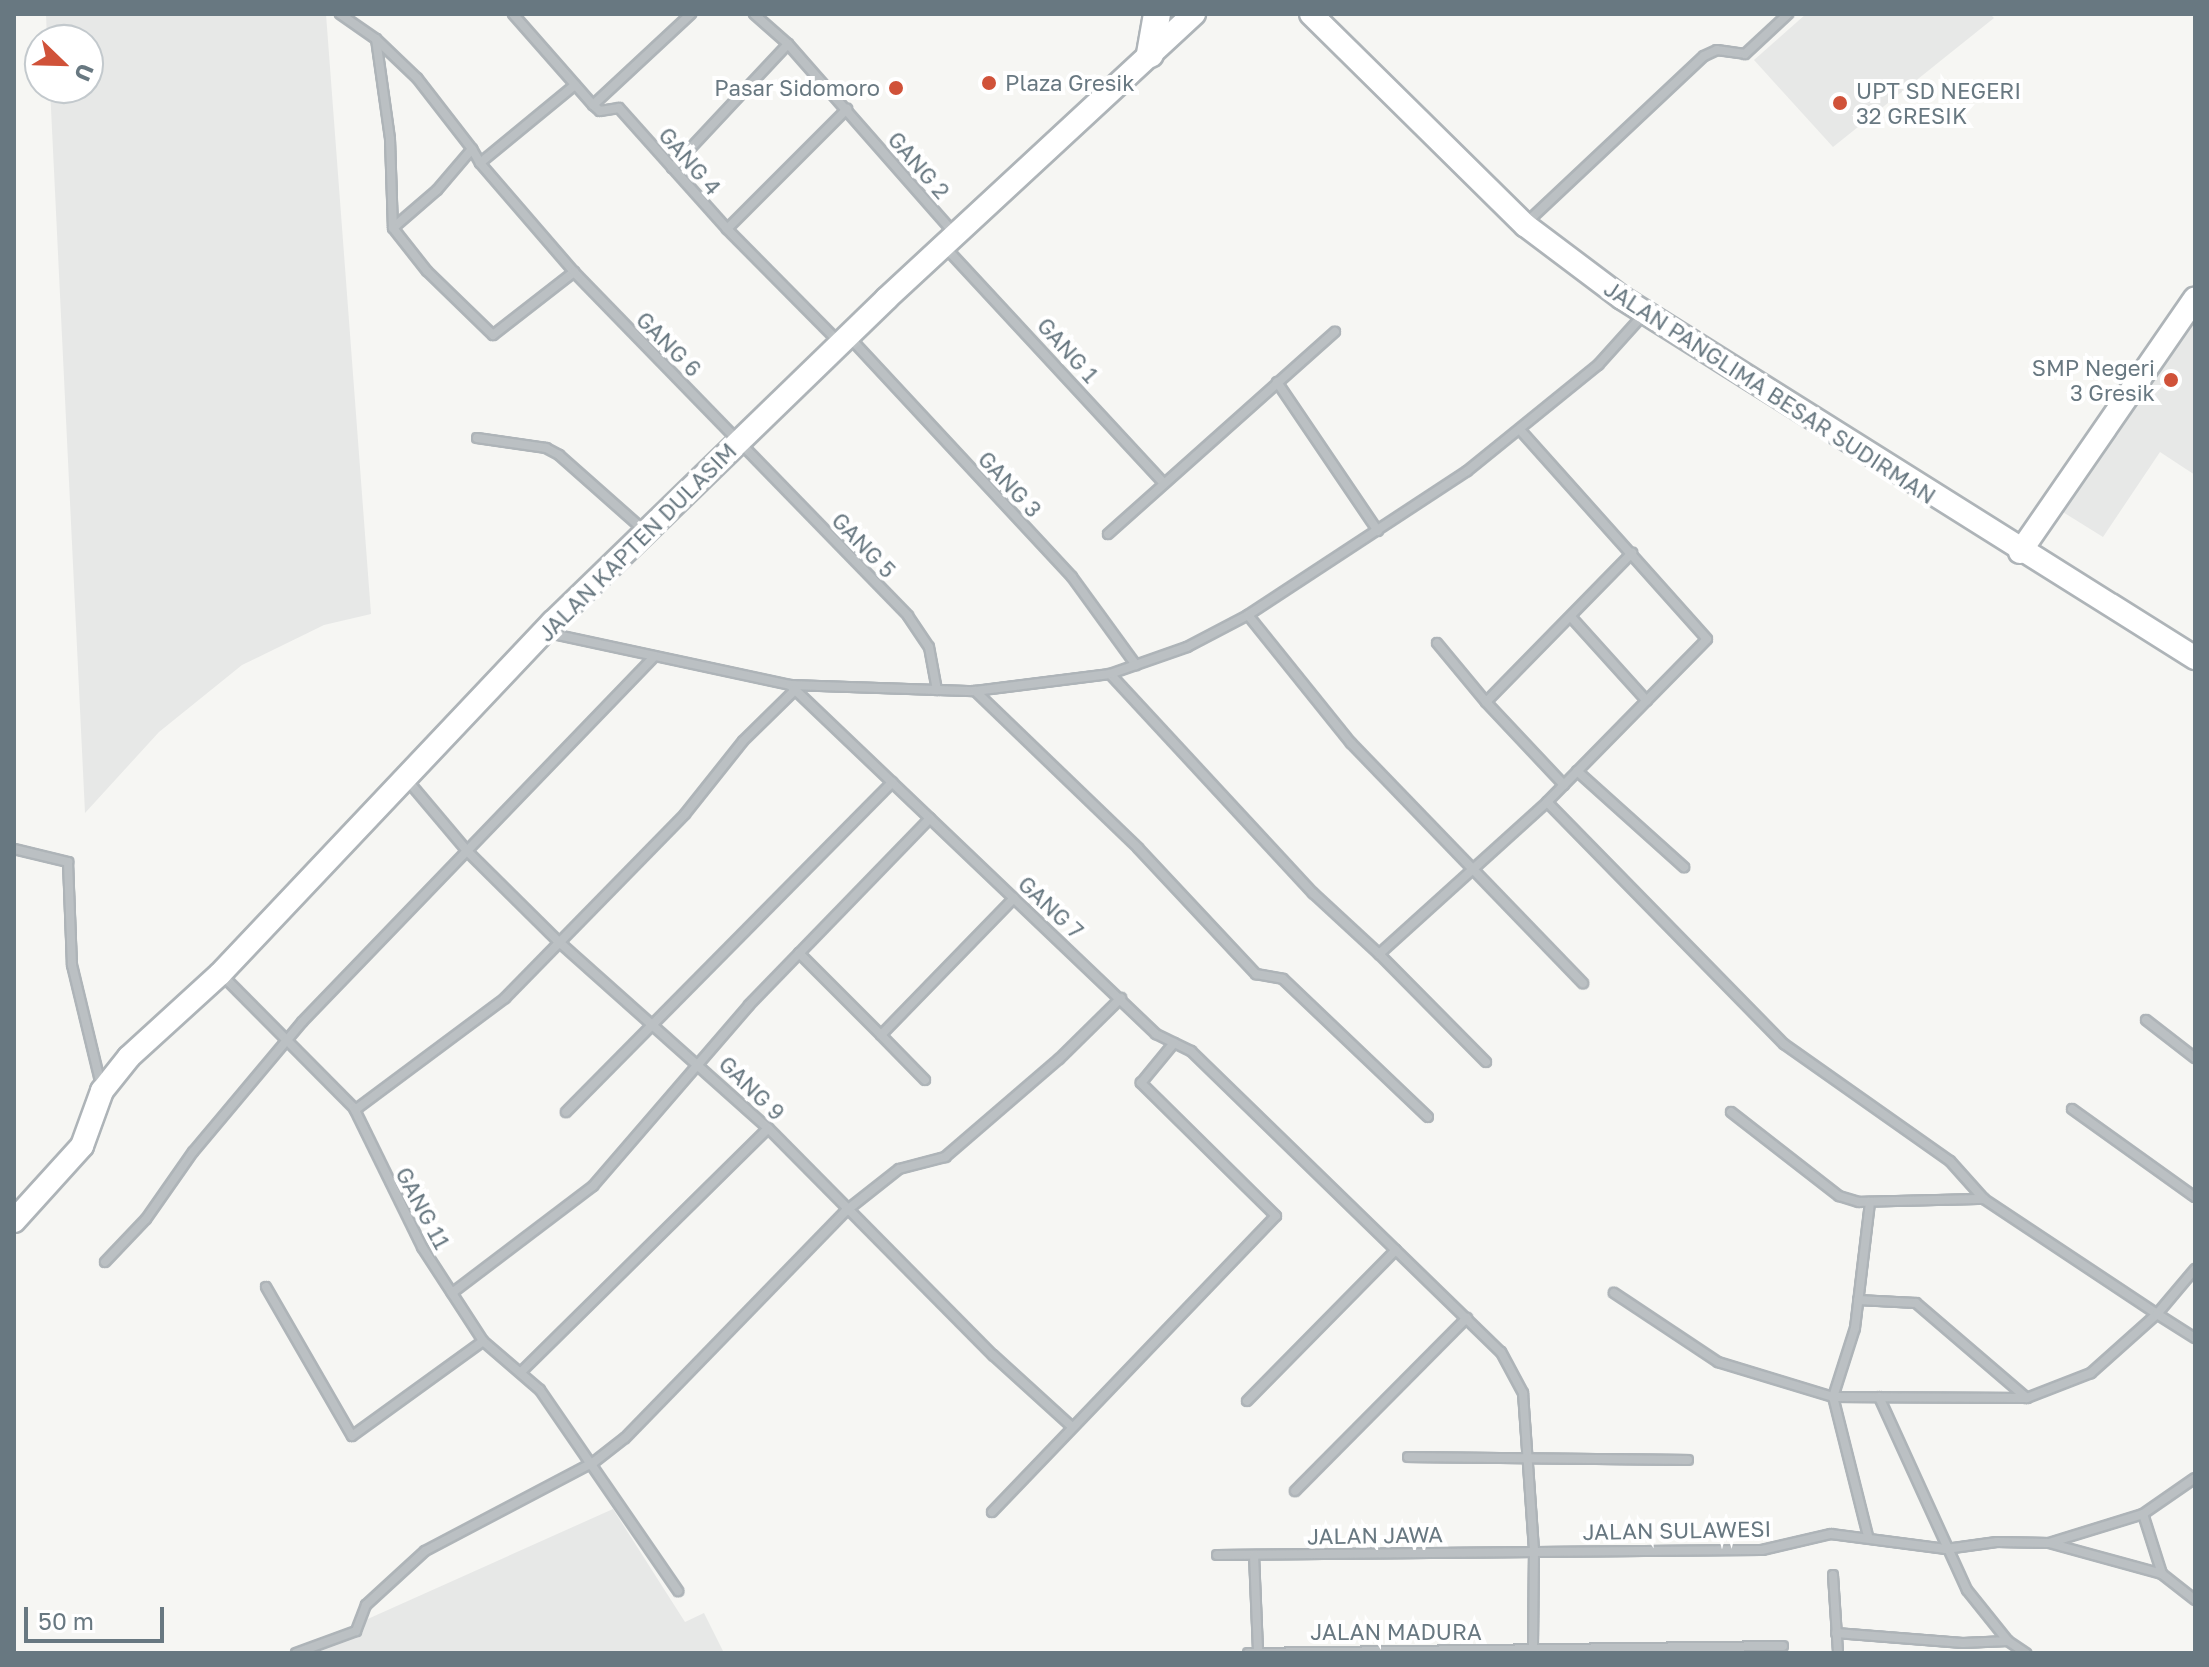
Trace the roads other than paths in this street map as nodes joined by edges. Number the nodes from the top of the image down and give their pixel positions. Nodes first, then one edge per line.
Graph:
1 (340, 14) edge
2 (691, 14) edge
3 (754, 14) edge
4 (1157, 14) edge
5 (1194, 14) edge
6 (1311, 14) edge
7 (1788, 14) edge
8 (519, 16) edge
9 (376, 39) junction
10 (788, 44) junction
11 (1150, 54) junction
12 (575, 85) junction
13 (593, 105) junction
14 (847, 109) junction
15 (472, 149) junction
16 (480, 163) junction
17 (672, 168) junction
18 (1525, 225) junction
19 (393, 228) junction
20 (727, 229) junction
21 (950, 241) junction
22 (574, 272) junction
23 (2195, 298) edge
24 (1634, 307) junction
25 (1335, 332) dead end
26 (844, 340) junction
27 (1277, 382) junction
28 (1520, 430) junction
29 (477, 438) dead end
30 (739, 441) junction
31 (1162, 481) junction
32 (645, 531) junction
33 (1378, 531) junction
34 (1108, 534) dead end
35 (2020, 552) junction
36 (1632, 553) junction
37 (1248, 615) junction
38 (1571, 617) junction
39 (545, 632) junction
40 (1437, 643) dead end
41 (655, 656) junction
42 (2195, 658) edge
43 (1136, 665) junction
44 (1110, 674) junction
45 (792, 688) junction
46 (937, 690) junction
47 (975, 691) junction
48 (1647, 701) junction
49 (1486, 702) junction
50 (1577, 771) junction
51 (406, 778) junction
52 (892, 782) junction
53 (1564, 785) junction
54 (1547, 802) junction
55 (930, 818) junction
56 (14, 849) edge
57 (468, 852) junction
58 (1684, 867) dead end
59 (1471, 868) junction
60 (1014, 898) junction
61 (559, 942) junction
62 (799, 953) junction
63 (1379, 954) junction
64 (220, 974) junction
65 (1583, 983) dead end
66 (1121, 998) junction
67 (2146, 1020) dead end
68 (655, 1025) junction
69 (881, 1035) junction
70 (287, 1040) junction
71 (1174, 1043) junction
72 (2195, 1058) edge
73 (1486, 1062) dead end
74 (698, 1063) junction
75 (925, 1080) dead end
76 (102, 1091) junction
77 (2072, 1109) dead end
78 (355, 1110) junction
79 (566, 1112) dead end
80 (1731, 1112) dead end
81 (1428, 1117) dead end
82 (768, 1128) junction
83 (2195, 1197) edge
84 (1984, 1199) junction
85 (1870, 1202) junction
86 (847, 1210) junction
87 (14, 1221) edge
88 (1396, 1250) junction
89 (105, 1262) dead end
90 (2195, 1269) edge
91 (266, 1287) dead end
92 (452, 1293) junction
93 (1614, 1293) dead end
94 (1858, 1300) junction
95 (2157, 1314) junction
96 (1469, 1321) junction
97 (2195, 1338) edge
98 (483, 1341) junction
99 (521, 1372) junction
100 (1833, 1397) junction
101 (1879, 1397) junction
102 (2027, 1398) junction
103 (1247, 1401) dead end
104 (1071, 1426) junction
105 (1408, 1457) dead end
106 (1527, 1457) junction
107 (1688, 1460) dead end
108 (594, 1462) junction
109 (2195, 1478) edge
110 (1295, 1491) dead end
111 (992, 1512) dead end
112 (2143, 1514) junction
113 (1868, 1536) junction
114 (2049, 1543) junction
115 (1946, 1549) junction
116 (1534, 1550) junction
117 (1217, 1555) dead end
118 (1254, 1555) junction
119 (2162, 1574) junction
120 (1833, 1575) dead end
121 (678, 1591) dead end
122 (2195, 1600) edge
123 (1836, 1633) junction
124 (2008, 1641) junction
125 (1783, 1646) dead end
126 (1740, 1650) edge
127 (1639, 1651) edge
128 (1258, 1652) edge
129 (1533, 1652) edge
130 (296, 1653) edge
131 (1248, 1653) edge
132 (1838, 1653) edge
133 (2026, 1653) edge

1 - 9 street, GANG 6
2 - 13 street
3 - 10 street, GANG 2
4 - 11 highway
5 - 11 main road, JALAN KAPTEN DULASIM
6 - 18 main road, JALAN PANGLIMA BESAR SUDIRMAN
7 - 18 street
8 - 12 street, GANG 4
9 - 15 street, GANG 6
9 - 19 street
10 - 14 street, GANG 2
10 - 17 street
11 - 21 main road, JALAN KAPTEN DULASIM
12 - 13 street, GANG 4
12 - 16 street
13 - 17 street, GANG 4
14 - 20 street
14 - 21 street, GANG 2
15 - 16 street, GANG 6
15 - 19 street
16 - 22 street, GANG 6
17 - 20 street, GANG 4
18 - 24 main road, JALAN PANGLIMA BESAR SUDIRMAN
19 - 22 street
20 - 26 street, GANG 4
21 - 26 main road, JALAN KAPTEN DULASIM
21 - 31 street, GANG 1
22 - 30 street, GANG 6
23 - 35 main road
24 - 28 street
24 - 35 main road, JALAN PANGLIMA BESAR SUDIRMAN
25 - 27 street
26 - 30 main road, JALAN KAPTEN DULASIM
26 - 43 street, GANG 3
27 - 31 street
27 - 33 street
28 - 33 street
28 - 36 street
29 - 32 street
30 - 32 main road, JALAN KAPTEN DULASIM
30 - 46 street, GANG 5
31 - 34 street
32 - 39 main road, JALAN KAPTEN DULASIM
33 - 37 street
35 - 42 main road, JALAN PANGLIMA BESAR SUDIRMAN
36 - 38 street
36 - 48 street
37 - 43 street
37 - 59 street
38 - 48 street
38 - 49 street
39 - 41 street
39 - 51 main road, JALAN KAPTEN DULASIM
40 - 49 street
41 - 45 street
41 - 57 street
43 - 44 street
44 - 47 street
44 - 63 street
45 - 46 street
45 - 52 street, GANG 7
45 - 61 street
46 - 47 street
47 - 81 street
48 - 50 street
49 - 53 street
50 - 53 street
50 - 58 street
51 - 57 street, GANG 9
51 - 64 main road, JALAN KAPTEN DULASIM
52 - 55 street, GANG 7
52 - 68 street
53 - 54 street
54 - 59 street
54 - 84 street
55 - 60 street, GANG 7
55 - 62 street
56 - 76 street
57 - 61 street, GANG 9
57 - 70 street
59 - 63 street
59 - 65 street
60 - 66 street, GANG 7
60 - 69 street
61 - 68 street, GANG 9
61 - 78 street
62 - 69 street
62 - 74 street
63 - 73 street
64 - 70 street, GANG 11
64 - 76 main road, JALAN KAPTEN DULASIM
66 - 71 street, GANG 7
66 - 86 street
67 - 72 street
68 - 74 street, GANG 9
68 - 79 street
69 - 75 street
70 - 78 street, GANG 11
70 - 89 street
71 - 88 street, GANG 7
71 - 104 street
74 - 82 street, GANG 9
74 - 92 street
76 - 87 main road, JALAN KAPTEN DULASIM
77 - 83 street
78 - 92 street, GANG 11
80 - 85 street
82 - 86 street, GANG 9
82 - 99 street
84 - 85 street
84 - 95 street
85 - 94 street
86 - 104 street, GANG 9
86 - 108 street
88 - 96 street, GANG 7
88 - 103 street
90 - 95 street
91 - 98 street
92 - 98 street, GANG 11
93 - 100 street
94 - 100 street
94 - 102 street
95 - 97 street
95 - 102 street
96 - 106 street, GANG 7
96 - 110 street
98 - 99 street, GANG 11
99 - 108 street, GANG 11
100 - 101 street
100 - 113 street
101 - 102 street
101 - 115 street
104 - 111 street
105 - 106 street
106 - 107 street
106 - 116 street, GANG 7
108 - 121 street, GANG 11
108 - 130 street
109 - 112 street
112 - 114 street
112 - 119 street
113 - 115 street, JALAN SULAWESI
113 - 116 street, JALAN SULAWESI
114 - 115 street, JALAN SULAWESI
114 - 119 street
115 - 124 street
116 - 118 street, JALAN JAWA
116 - 129 street, GANG 7
117 - 118 street, JALAN JAWA
118 - 128 street
119 - 122 street
120 - 123 street
123 - 124 street
123 - 132 street
124 - 133 street
125 - 126 street, JALAN MADURA
126 - 127 street, JALAN MADURA
127 - 129 street, JALAN MADURA
128 - 129 street, JALAN MADURA
128 - 131 street, JALAN MADURA

